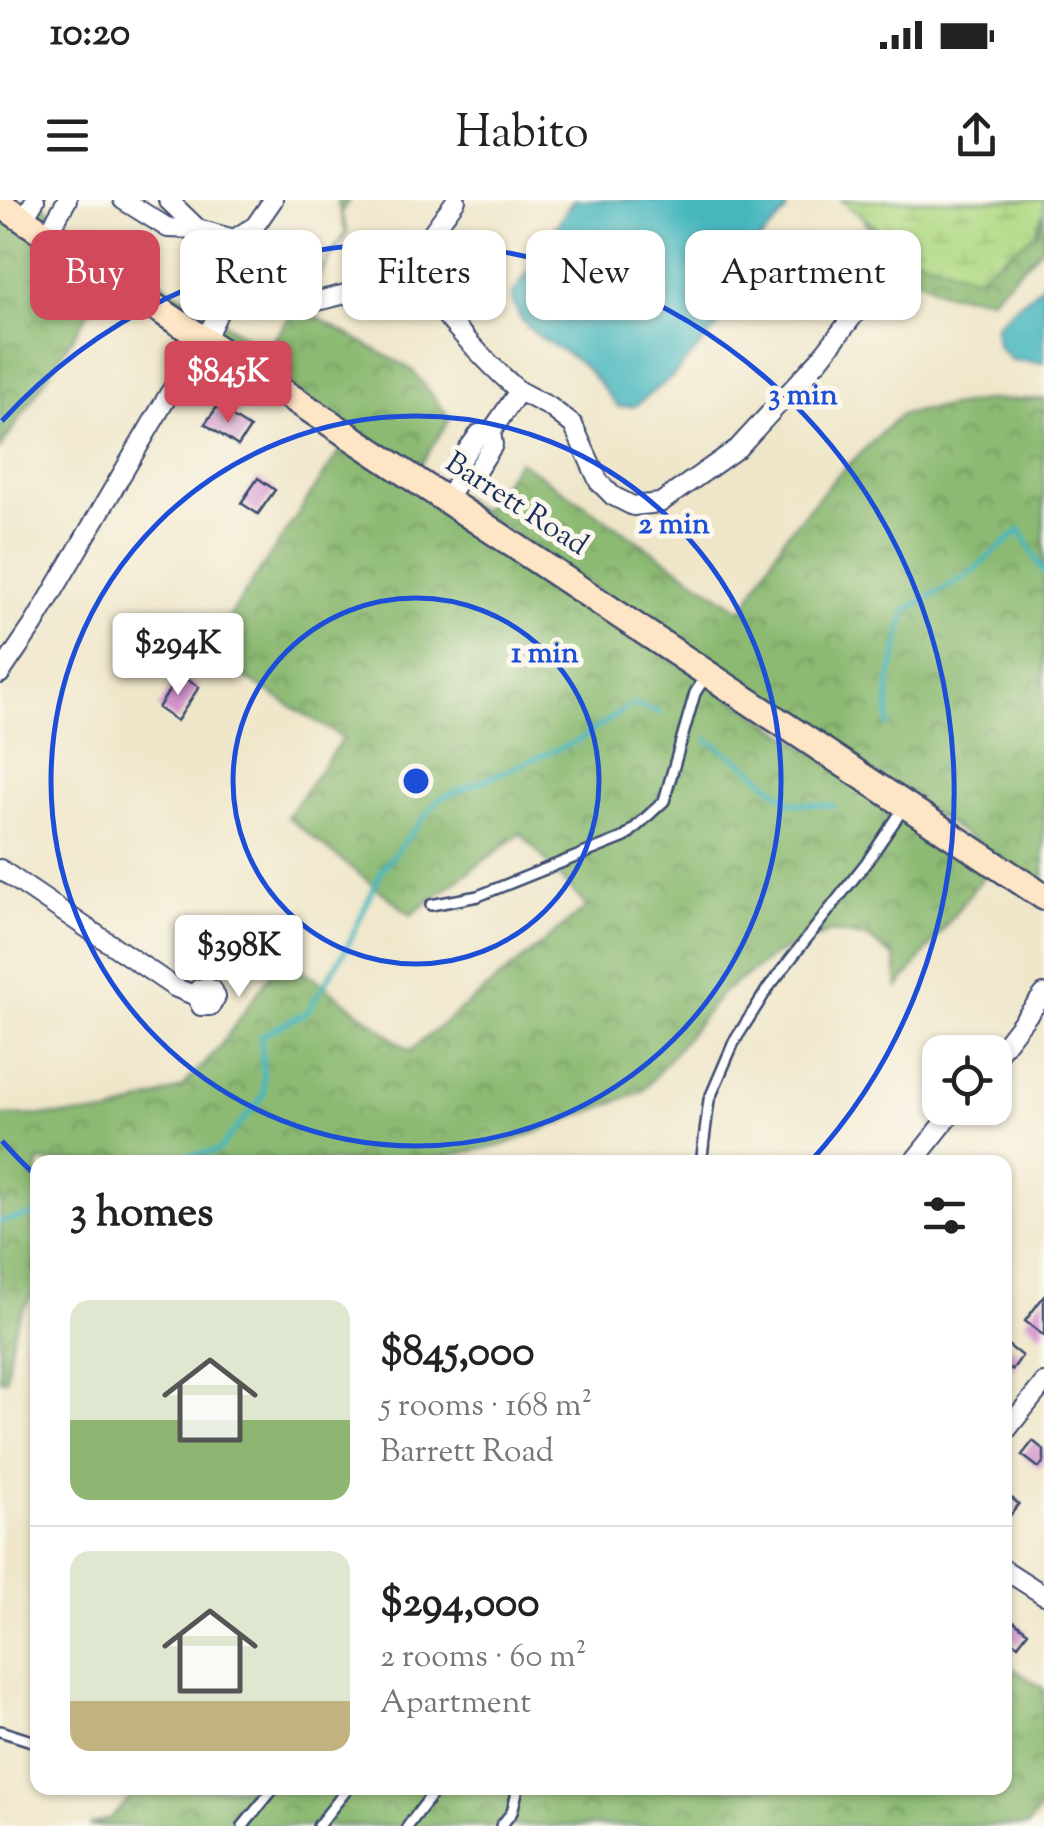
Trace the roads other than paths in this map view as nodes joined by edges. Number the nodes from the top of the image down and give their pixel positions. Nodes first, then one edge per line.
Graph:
1 (67, 200) edge
2 (123, 200) edge
3 (168, 200) edge
4 (272, 200) edge
5 (456, 200) edge
6 (0, 204) edge
7 (144, 206) edge
8 (29, 210) edge
9 (198, 229) junction
10 (44, 230) edge
11 (51, 230) edge
12 (202, 230) edge
13 (249, 230) edge
14 (436, 230) edge
15 (160, 310) edge
16 (215, 320) edge
17 (451, 320) edge
18 (850, 320) edge
19 (205, 340) junction
20 (520, 391) junction
21 (453, 490) junction
22 (708, 672) junction
23 (0, 674) edge
24 (906, 804) junction
25 (0, 869) edge
26 (1044, 896) edge
27 (431, 906) dead end
28 (1044, 994) edge
29 (196, 996) dead end
30 (1012, 1035) edge
31 (942, 1125) edge
32 (702, 1155) edge
33 (919, 1155) edge
34 (1044, 1382) edge
35 (1012, 1423) edge
36 (1012, 1574) edge
37 (1044, 1595) edge
38 (0, 1731) edge
39 (30, 1740) edge
40 (268, 1795) edge
41 (342, 1795) edge
42 (432, 1795) edge
43 (516, 1795) edge
44 (243, 1826) edge
45 (318, 1826) edge
46 (408, 1826) edge
47 (501, 1826) edge

1 - 11 street
2 - 7 street
3 - 9 street
4 - 13 street
5 - 14 street
6 - 8 street, Barrett Road
7 - 9 street
8 - 10 street, Barrett Road
9 - 12 street
15 - 19 street, Barrett Road
16 - 19 street
17 - 20 street
18 - 20 street
19 - 21 street, Barrett Road
19 - 23 street
20 - 21 street
21 - 22 street, Barrett Road
22 - 24 street, Barrett Road
22 - 27 lane
24 - 26 street, Barrett Road
24 - 32 lane
25 - 29 street
28 - 30 street
31 - 33 street
34 - 35 street
36 - 37 street
38 - 39 lane
40 - 44 lane
41 - 45 lane
42 - 46 lane
43 - 47 lane

